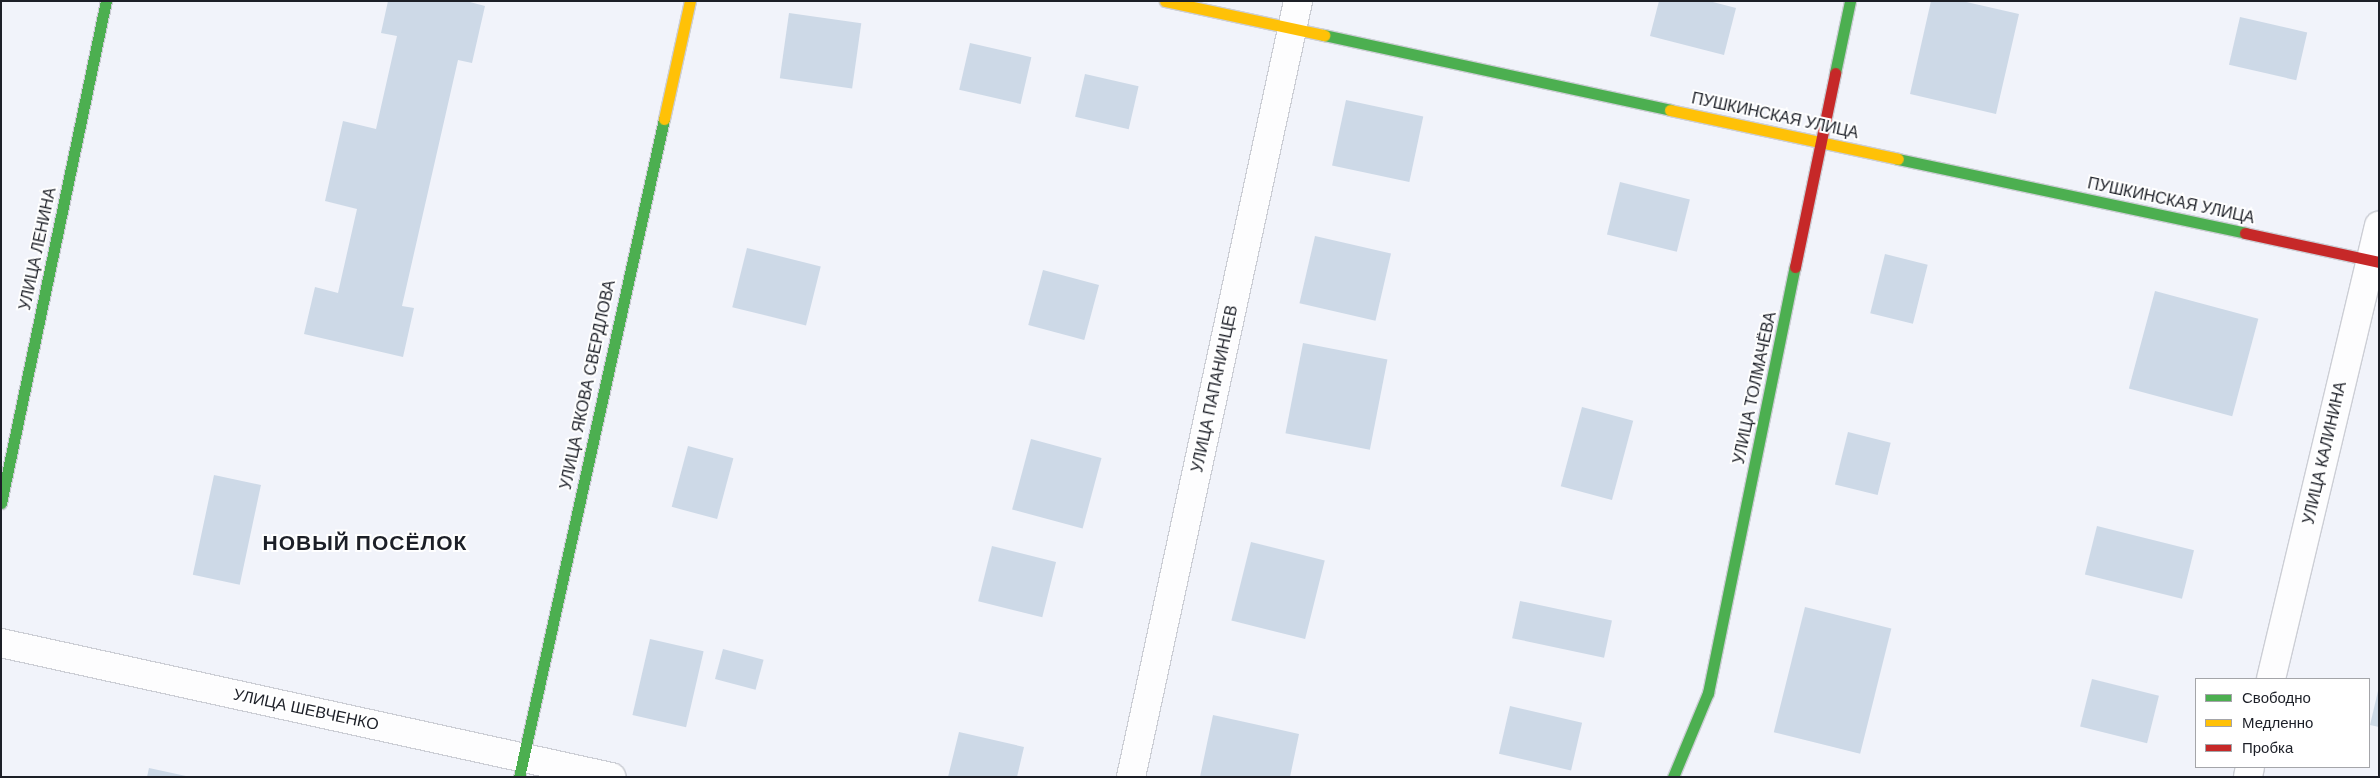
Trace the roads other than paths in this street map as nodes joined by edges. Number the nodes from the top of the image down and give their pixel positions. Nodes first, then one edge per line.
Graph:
1 (106, 1) edge
2 (690, 1) edge
3 (1164, 1) edge
4 (1298, 1) edge
5 (1850, 1) edge
6 (1293, 28) junction
7 (1822, 143) junction
8 (2379, 226) edge
9 (2375, 261) edge
10 (1, 503) edge
11 (1, 644) edge
12 (2271, 678) edge
13 (521, 767) edge
14 (612, 777) edge
15 (1131, 777) edge
16 (1673, 777) edge

1 - 10 street, УЛИЦА ЛЕНИНА
2 - 13 street, УЛИЦА ЯКОВА СВЕРДЛОВА
3 - 6 street, ПУШКИНСКАЯ УЛИЦА
4 - 6 street, УЛИЦА ПАПАНИНЦЕВ
5 - 7 street, УЛИЦА ТОЛМАЧЁВА
6 - 7 street, ПУШКИНСКАЯ УЛИЦА
6 - 15 street, УЛИЦА ПАПАНИНЦЕВ
7 - 9 street, ПУШКИНСКАЯ УЛИЦА
7 - 16 street, УЛИЦА ТОЛМАЧЁВА
8 - 9 street, УЛИЦА КАЛИНИНА
9 - 12 street, УЛИЦА КАЛИНИНА
11 - 13 street, УЛИЦА ШЕВЧЕНКО
13 - 14 street, УЛИЦА ШЕВЧЕНКО

